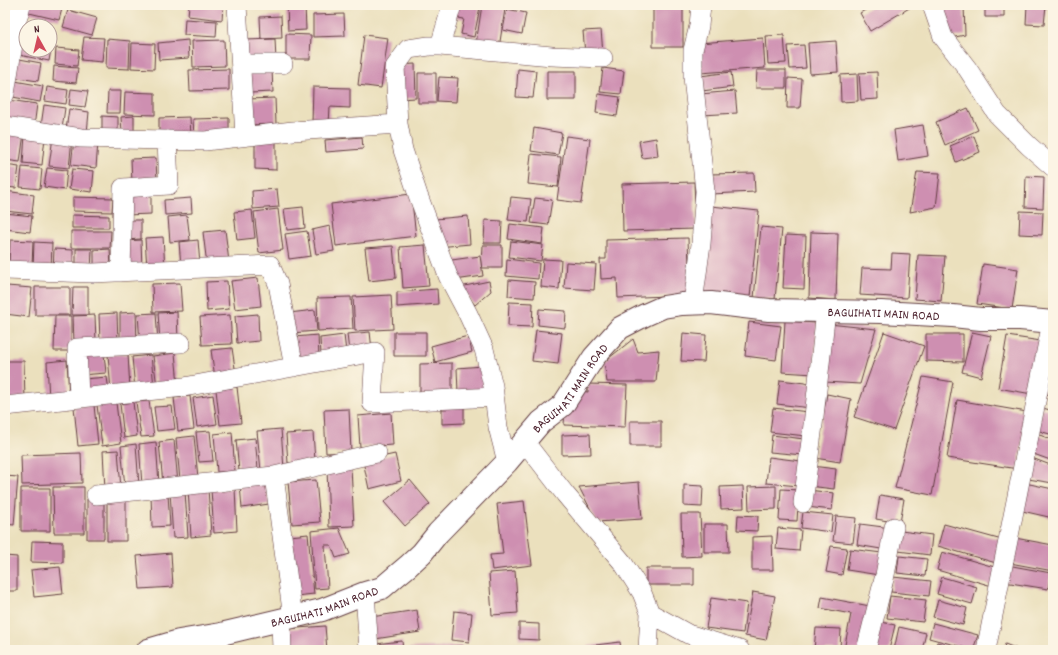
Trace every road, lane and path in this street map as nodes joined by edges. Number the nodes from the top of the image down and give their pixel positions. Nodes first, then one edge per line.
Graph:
1 (21, 5) edge
2 (237, 5) edge
3 (452, 5) edge
4 (701, 5) edge
5 (932, 5) edge
6 (440, 46) junction
7 (603, 58) dead end
8 (241, 64) junction
9 (283, 64) dead end
10 (5, 94) edge
11 (398, 124) junction
12 (5, 126) edge
13 (245, 136) junction
14 (167, 140) junction
15 (1053, 167) edge
16 (5, 270) edge
17 (121, 272) junction
18 (693, 304) junction
19 (826, 311) junction
20 (1053, 322) edge
21 (181, 343) dead end
22 (294, 367) junction
23 (79, 398) junction
24 (494, 398) junction
25 (5, 406) edge
26 (524, 442) junction
27 (377, 453) dead end
28 (507, 462) junction
29 (274, 476) junction
30 (96, 495) dead end
31 (803, 503) dead end
32 (894, 527) dead end
33 (364, 593) junction
34 (650, 614) junction
35 (287, 619) junction
36 (180, 645) edge
37 (148, 650) edge
38 (282, 650) edge
39 (369, 650) edge
40 (648, 650) edge
41 (740, 650) edge
42 (866, 650) edge
43 (986, 650) edge

1 - 10 street
2 - 8 street
3 - 6 street
4 - 18 street
5 - 15 street
6 - 7 street
6 - 11 street
8 - 9 street
8 - 13 street
11 - 13 street
11 - 24 street
12 - 14 street
13 - 14 street
14 - 17 street
16 - 17 street
17 - 22 street
18 - 19 street, BAGUIHATI MAIN ROAD
18 - 26 street, BAGUIHATI MAIN ROAD
19 - 20 street, BAGUIHATI MAIN ROAD
19 - 31 street
20 - 43 street
21 - 23 street
22 - 23 street
22 - 24 street
23 - 25 street
24 - 28 street
26 - 28 street, BAGUIHATI MAIN ROAD
26 - 34 street
27 - 29 street
28 - 33 street, BAGUIHATI MAIN ROAD
29 - 30 street
29 - 35 street
32 - 42 street
33 - 35 street, BAGUIHATI MAIN ROAD
33 - 39 street
34 - 40 street
34 - 41 street
35 - 36 street, BAGUIHATI MAIN ROAD
35 - 38 street
36 - 37 street, BAGUIHATI MAIN ROAD

